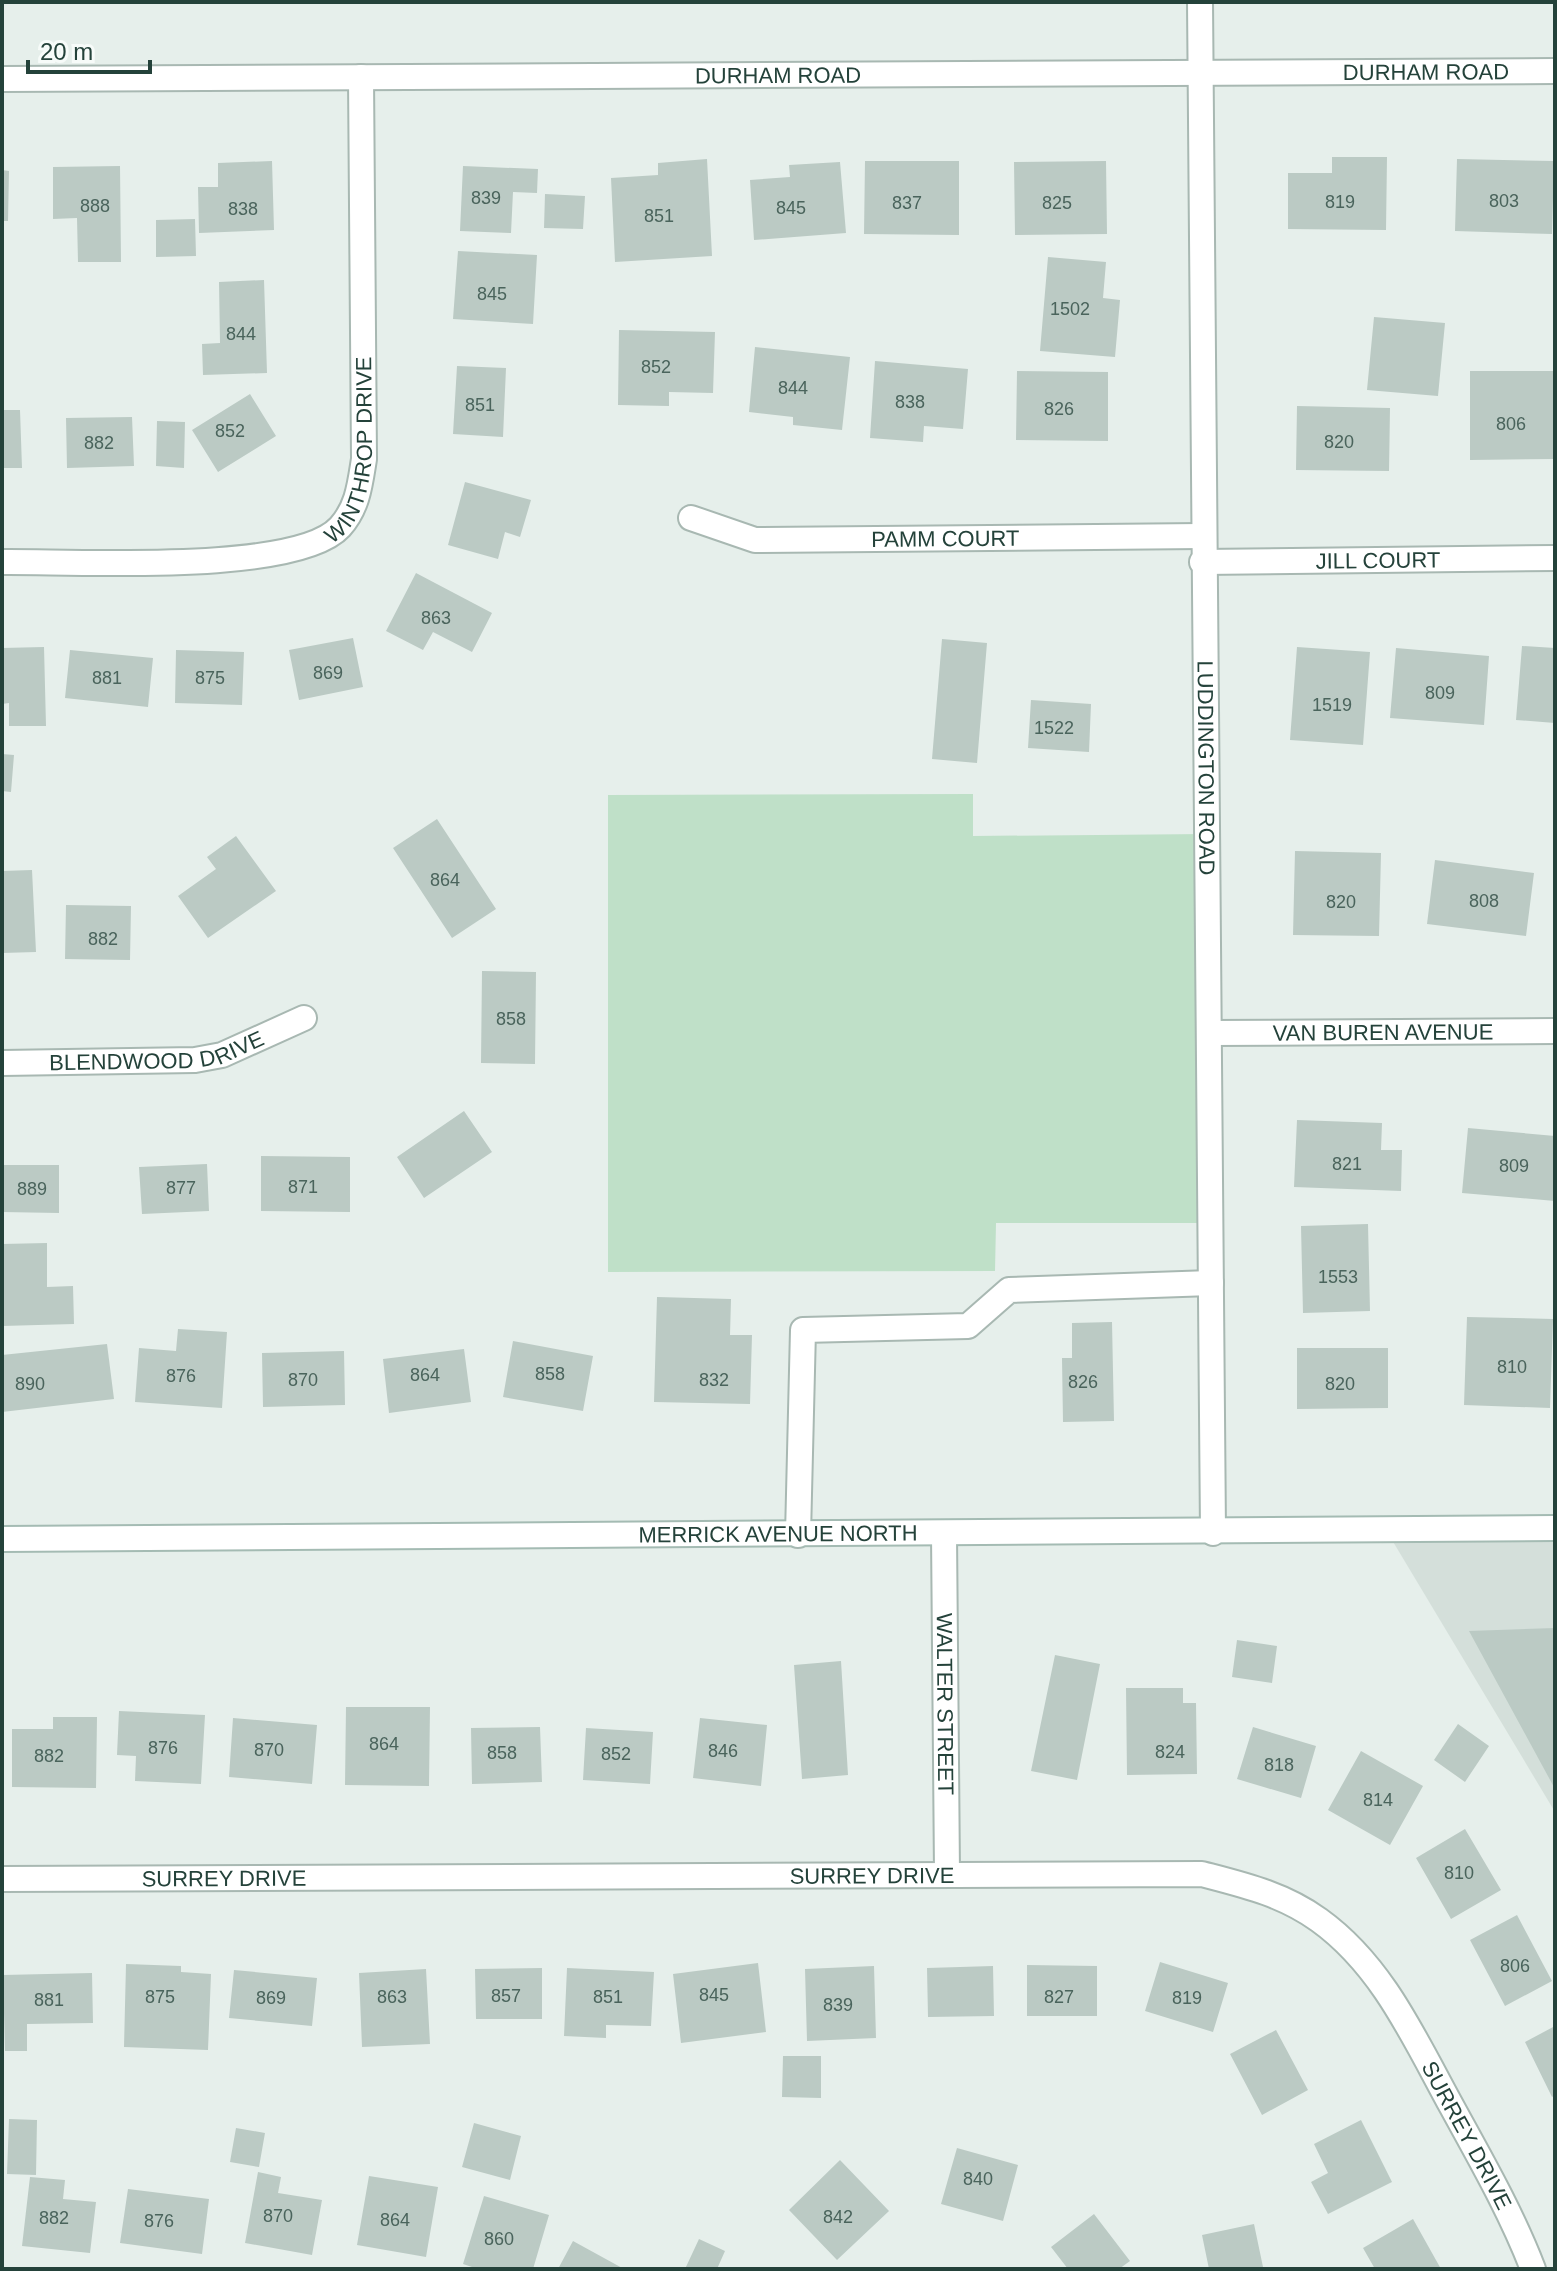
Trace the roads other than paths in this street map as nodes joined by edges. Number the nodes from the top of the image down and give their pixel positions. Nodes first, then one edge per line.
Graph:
1 (1200, 2) edge
2 (1555, 71) edge
3 (1201, 73) junction
4 (361, 77) junction
5 (2, 79) edge
6 (691, 518) dead end
7 (1202, 536) junction
8 (1555, 558) edge
9 (2, 562) edge
10 (1202, 562) junction
11 (304, 1018) dead end
12 (1555, 1031) edge
13 (1209, 1033) junction
14 (2, 1063) edge
15 (1211, 1283) junction
16 (1555, 1528) edge
17 (1213, 1533) junction
18 (944, 1534) junction
19 (798, 1535) junction
20 (2, 1539) edge
21 (947, 1873) junction
22 (2, 1879) edge
23 (1533, 2269) edge

1 - 3 street, LUDDINGTON ROAD
2 - 3 street, DURHAM ROAD
3 - 4 street, DURHAM ROAD
3 - 7 street, LUDDINGTON ROAD
4 - 5 street, DURHAM ROAD
4 - 9 street, WINTHROP DRIVE
6 - 7 street, PAMM COURT
7 - 10 street, LUDDINGTON ROAD
8 - 10 street, JILL COURT
10 - 13 street, LUDDINGTON ROAD
11 - 14 street, BLENDWOOD DRIVE
12 - 13 street, VAN BUREN AVENUE
13 - 15 street, LUDDINGTON ROAD
15 - 17 street, LUDDINGTON ROAD
15 - 19 street
16 - 17 street, MERRICK AVENUE NORTH
17 - 18 street, MERRICK AVENUE NORTH
18 - 19 street, MERRICK AVENUE NORTH
18 - 21 street, WALTER STREET
19 - 20 street, MERRICK AVENUE NORTH
21 - 22 street, SURREY DRIVE
21 - 23 street, SURREY DRIVE

